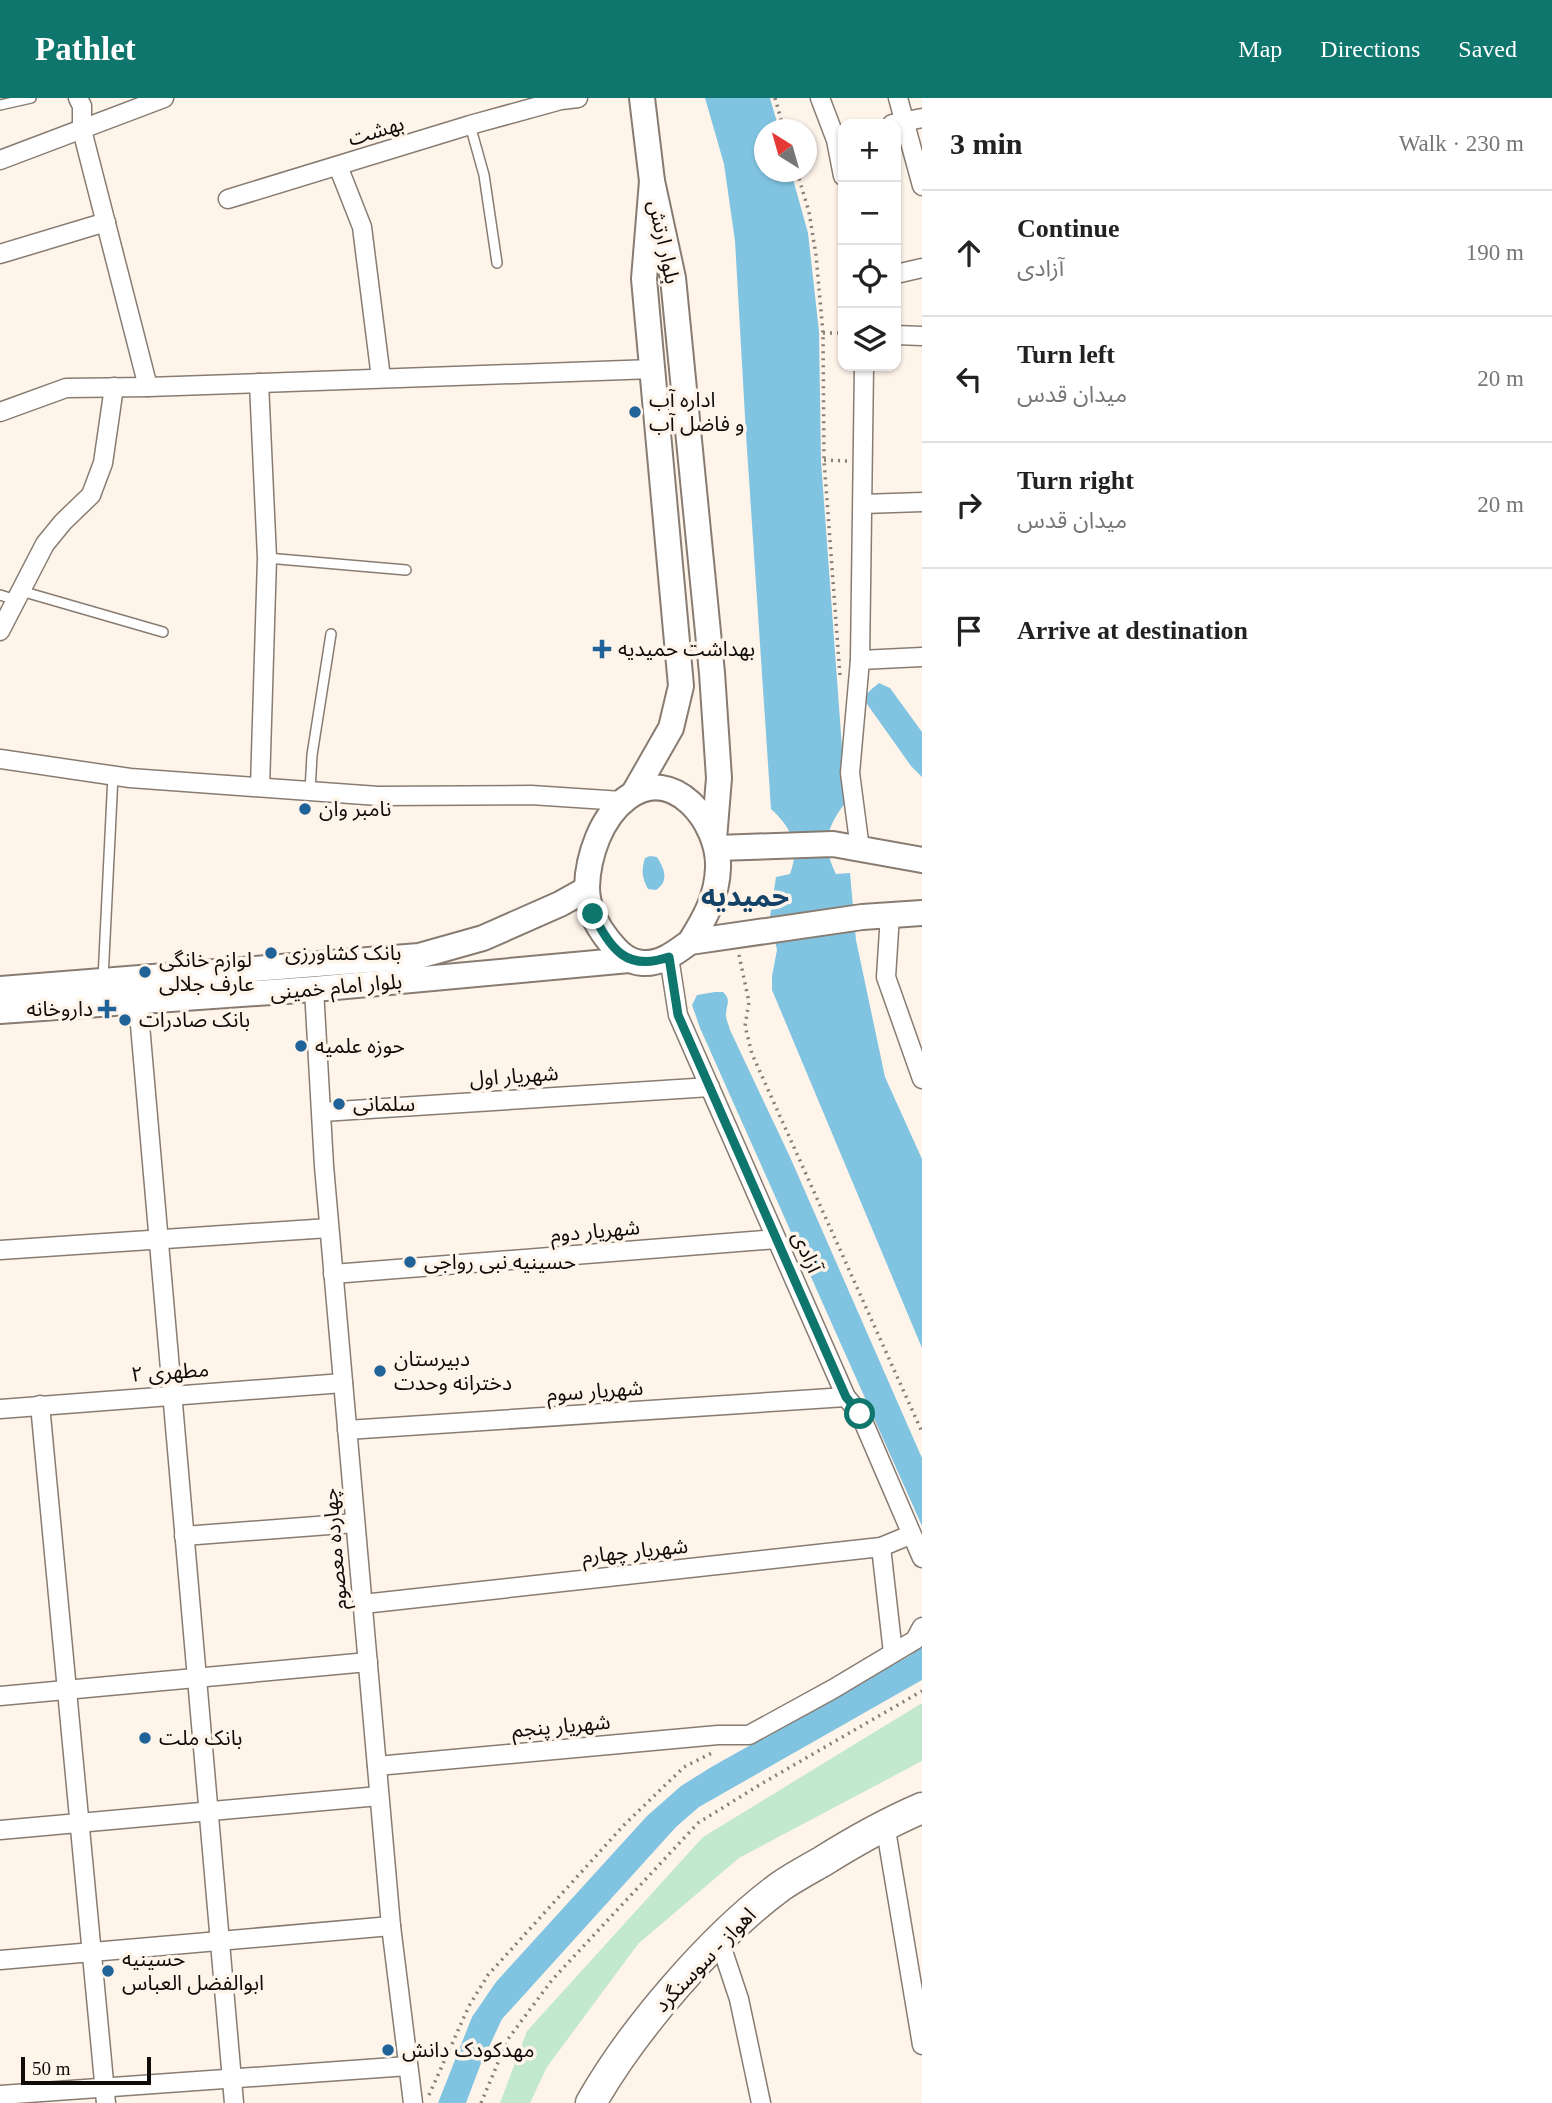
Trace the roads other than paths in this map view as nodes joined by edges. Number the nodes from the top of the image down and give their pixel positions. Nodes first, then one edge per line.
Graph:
1 (31, 98) edge
2 (164, 98) edge
3 (578, 98) edge
4 (642, 98) edge
5 (820, 98) edge
6 (898, 98) edge
7 (83, 101) edge
8 (0, 105) edge
9 (907, 121) edge
10 (470, 125) junction
11 (82, 130) junction
12 (838, 137) edge
13 (0, 160) edge
14 (338, 166) junction
15 (652, 181) junction
16 (922, 186) edge
17 (228, 199) dead end
18 (106, 222) junction
19 (0, 254) edge
20 (497, 263) dead end
21 (922, 268) edge
22 (901, 273) edge
23 (901, 335) edge
24 (922, 335) edge
25 (653, 369) junction
26 (864, 371) edge
27 (381, 379) junction
28 (259, 383) junction
29 (114, 387) junction
30 (148, 387) junction
31 (0, 412) edge
32 (922, 502) edge
33 (863, 504) junction
34 (267, 558) junction
35 (406, 570) dead end
36 (12, 595) edge
37 (0, 631) edge
38 (163, 632) dead end
39 (331, 634) dead end
40 (922, 657) edge
41 (860, 660) junction
42 (0, 759) edge
43 (113, 775) junction
44 (260, 787) junction
45 (310, 791) junction
46 (628, 796) junction
47 (715, 843) junction
48 (860, 849) junction
49 (922, 860) edge
50 (587, 889) junction
51 (922, 913) edge
52 (890, 915) junction
53 (691, 942) junction
54 (669, 957) junction
55 (629, 960) junction
56 (103, 981) junction
57 (0, 989) edge
58 (314, 989) junction
59 (138, 1002) junction
60 (0, 1011) edge
61 (922, 1079) edge
62 (710, 1087) junction
63 (322, 1112) junction
64 (329, 1228) junction
65 (158, 1239) junction
66 (776, 1239) junction
67 (0, 1250) edge
68 (333, 1274) junction
69 (343, 1383) junction
70 (172, 1395) junction
71 (846, 1397) junction
72 (40, 1405) junction
73 (0, 1409) edge
74 (347, 1430) junction
75 (355, 1523) junction
76 (910, 1535) junction
77 (184, 1536) junction
78 (881, 1547) junction
79 (922, 1558) edge
80 (363, 1604) junction
81 (922, 1627) edge
82 (893, 1653) junction
83 (368, 1662) junction
84 (197, 1678) junction
85 (66, 1690) junction
86 (0, 1696) edge
87 (377, 1766) junction
88 (379, 1796) junction
89 (922, 1808) edge
90 (208, 1810) junction
91 (79, 1823) junction
92 (885, 1824) junction
93 (0, 1830) edge
94 (391, 1926) junction
95 (719, 1939) junction
96 (220, 1942) junction
97 (92, 1952) junction
98 (0, 1960) edge
99 (922, 2045) edge
100 (408, 2066) junction
101 (232, 2077) junction
102 (0, 2095) edge
103 (106, 2095) edge
104 (234, 2103) edge
105 (413, 2103) edge
106 (591, 2103) edge
107 (761, 2103) edge

1 - 8 lane
2 - 11 street
3 - 10 street, بهشت
4 - 15 main road
5 - 12 street
6 - 9 street
7 - 11 street
9 - 16 street
10 - 14 street, بهشت
10 - 20 lane
11 - 13 street
11 - 18 street
14 - 17 street, بهشت
14 - 27 street
15 - 25 main road, بلوار ارتش
15 - 47 main road, بلوار ارتش
18 - 19 street
18 - 30 street
21 - 22 street
23 - 24 street
25 - 27 street
25 - 46 main road, بلوار ارتش
26 - 33 street
27 - 28 street
28 - 30 street
28 - 34 street
29 - 30 street
29 - 31 street
29 - 36 street
32 - 33 street
33 - 41 street
34 - 35 lane
34 - 44 street
36 - 37 street
36 - 38 lane
39 - 45 lane
40 - 41 street
41 - 48 street
42 - 43 street
43 - 44 street
43 - 56 lane
44 - 45 street
45 - 46 street
46 - 47 main road
46 - 50 main road
47 - 48 main road
47 - 53 main road
48 - 49 main road
50 - 55 main road
50 - 56 main road, بلوار امام خمینی
51 - 52 main road
52 - 53 main road
52 - 61 street
53 - 54 main road
54 - 55 main road
54 - 62 street, آزادی
55 - 58 main road, بلوار امام خمینی
56 - 57 main road, بلوار امام خمینی
58 - 59 main road, بلوار امام خمینی
58 - 63 street, چهارده معصوم
59 - 60 main road, بلوار امام خمینی
59 - 65 street
62 - 63 street, شهریار اول
62 - 66 street, آزادی
63 - 64 street, چهارده معصوم
64 - 65 street
64 - 68 street, چهارده معصوم
65 - 67 street
65 - 70 street
66 - 68 street, شهریار دوم
66 - 71 street, آزادی
68 - 69 street, چهارده معصوم
69 - 70 street, مطهری ۲
69 - 74 street, چهارده معصوم
70 - 72 street, مطهری ۲
70 - 77 street
71 - 74 street, شهریار سوم
71 - 76 street, آزادی
72 - 73 street, مطهری ۲
72 - 85 street
74 - 75 street, چهارده معصوم
75 - 77 street
75 - 80 street, چهارده معصوم
76 - 78 street, شهریار چهارم
76 - 79 street, آزادی
77 - 84 street
78 - 80 street, شهریار چهارم
78 - 82 street
80 - 83 street, چهارده معصوم
81 - 82 street
82 - 87 street, شهریار پنجم
83 - 84 street
83 - 87 street, چهارده معصوم
84 - 85 street
84 - 90 street
85 - 86 street
85 - 91 street
87 - 88 street, چهارده معصوم
88 - 90 street
88 - 94 street, چهارده معصوم
89 - 92 highway, اهواز - سوسنگرد
90 - 91 street
90 - 96 street
91 - 93 street
91 - 97 street
92 - 95 highway, اهواز - سوسنگرد
92 - 99 street
94 - 96 street
94 - 100 street, چهارده معصوم
95 - 106 highway, اهواز - سوسنگرد
95 - 107 street
96 - 97 street
96 - 101 street
97 - 98 street
97 - 103 street
100 - 101 street
100 - 105 street, چهارده معصوم
101 - 103 street
101 - 104 street
102 - 103 street

